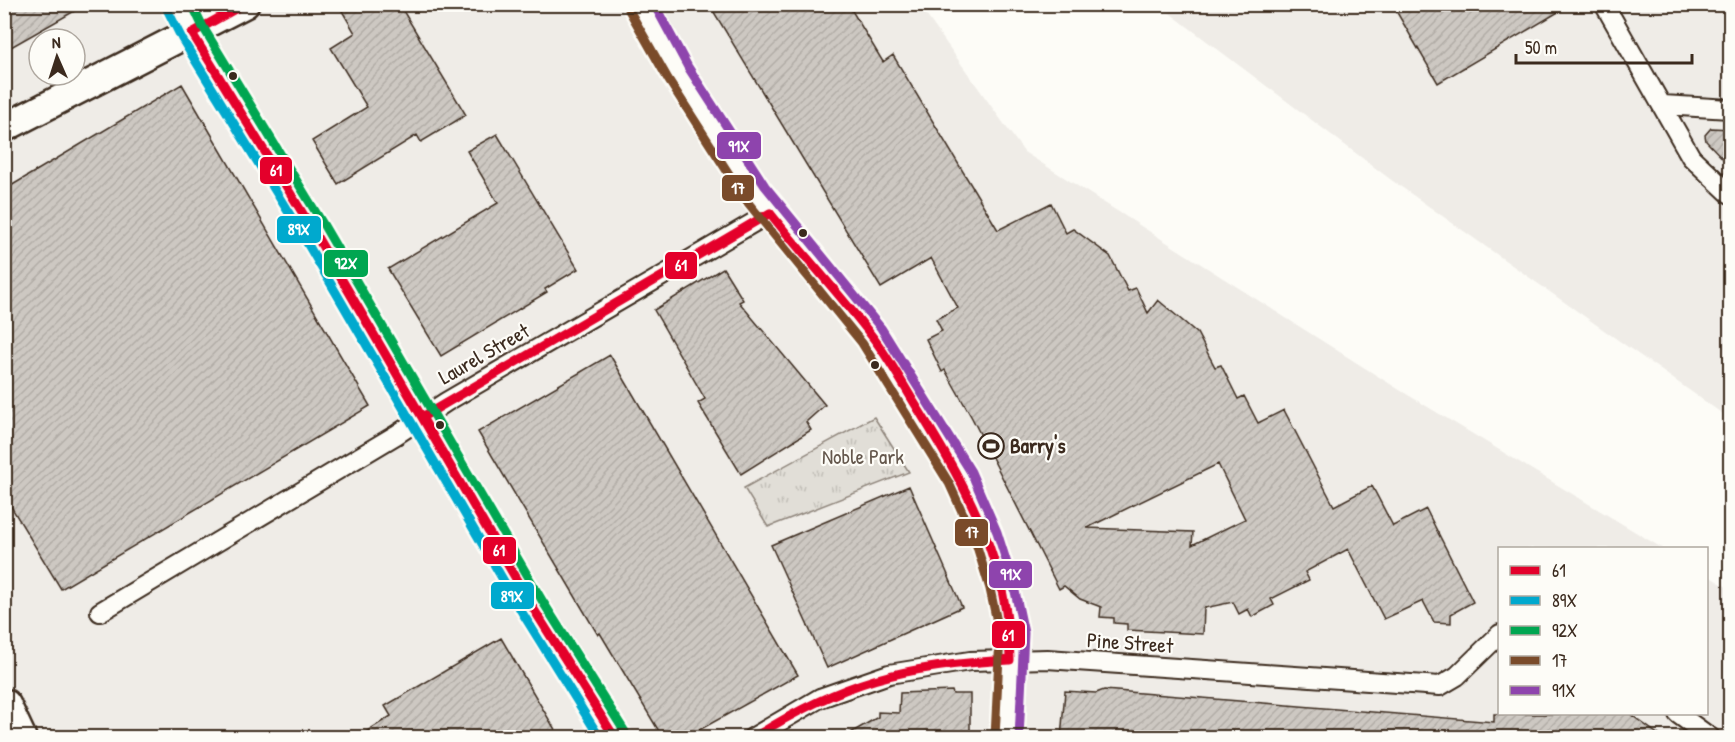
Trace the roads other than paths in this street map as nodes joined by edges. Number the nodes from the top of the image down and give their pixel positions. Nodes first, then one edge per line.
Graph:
1 (178, 4) edge
2 (245, 4) edge
3 (640, 4) edge
4 (1604, 4) edge
5 (192, 33) junction
6 (1663, 105) junction
7 (1731, 108) edge
8 (4, 128) edge
9 (1731, 194) edge
10 (770, 213) junction
11 (424, 416) junction
12 (100, 612) dead end
13 (1498, 636) edge
14 (1010, 660) junction
15 (4, 706) edge
16 (1679, 715) edge
17 (19, 738) edge
18 (615, 738) edge
19 (752, 738) edge
20 (1007, 738) edge
21 (1711, 738) edge

1 - 5 main road
2 - 5 main road
3 - 10 main road
4 - 6 street
5 - 8 main road
5 - 11 main road
6 - 7 street
6 - 9 street
10 - 11 street, Laurel Street
10 - 14 main road
11 - 12 street, Laurel Street
11 - 18 main road
13 - 14 street, Pine Street
14 - 19 street, Pine Street
14 - 20 main road
15 - 17 highway
16 - 21 street

